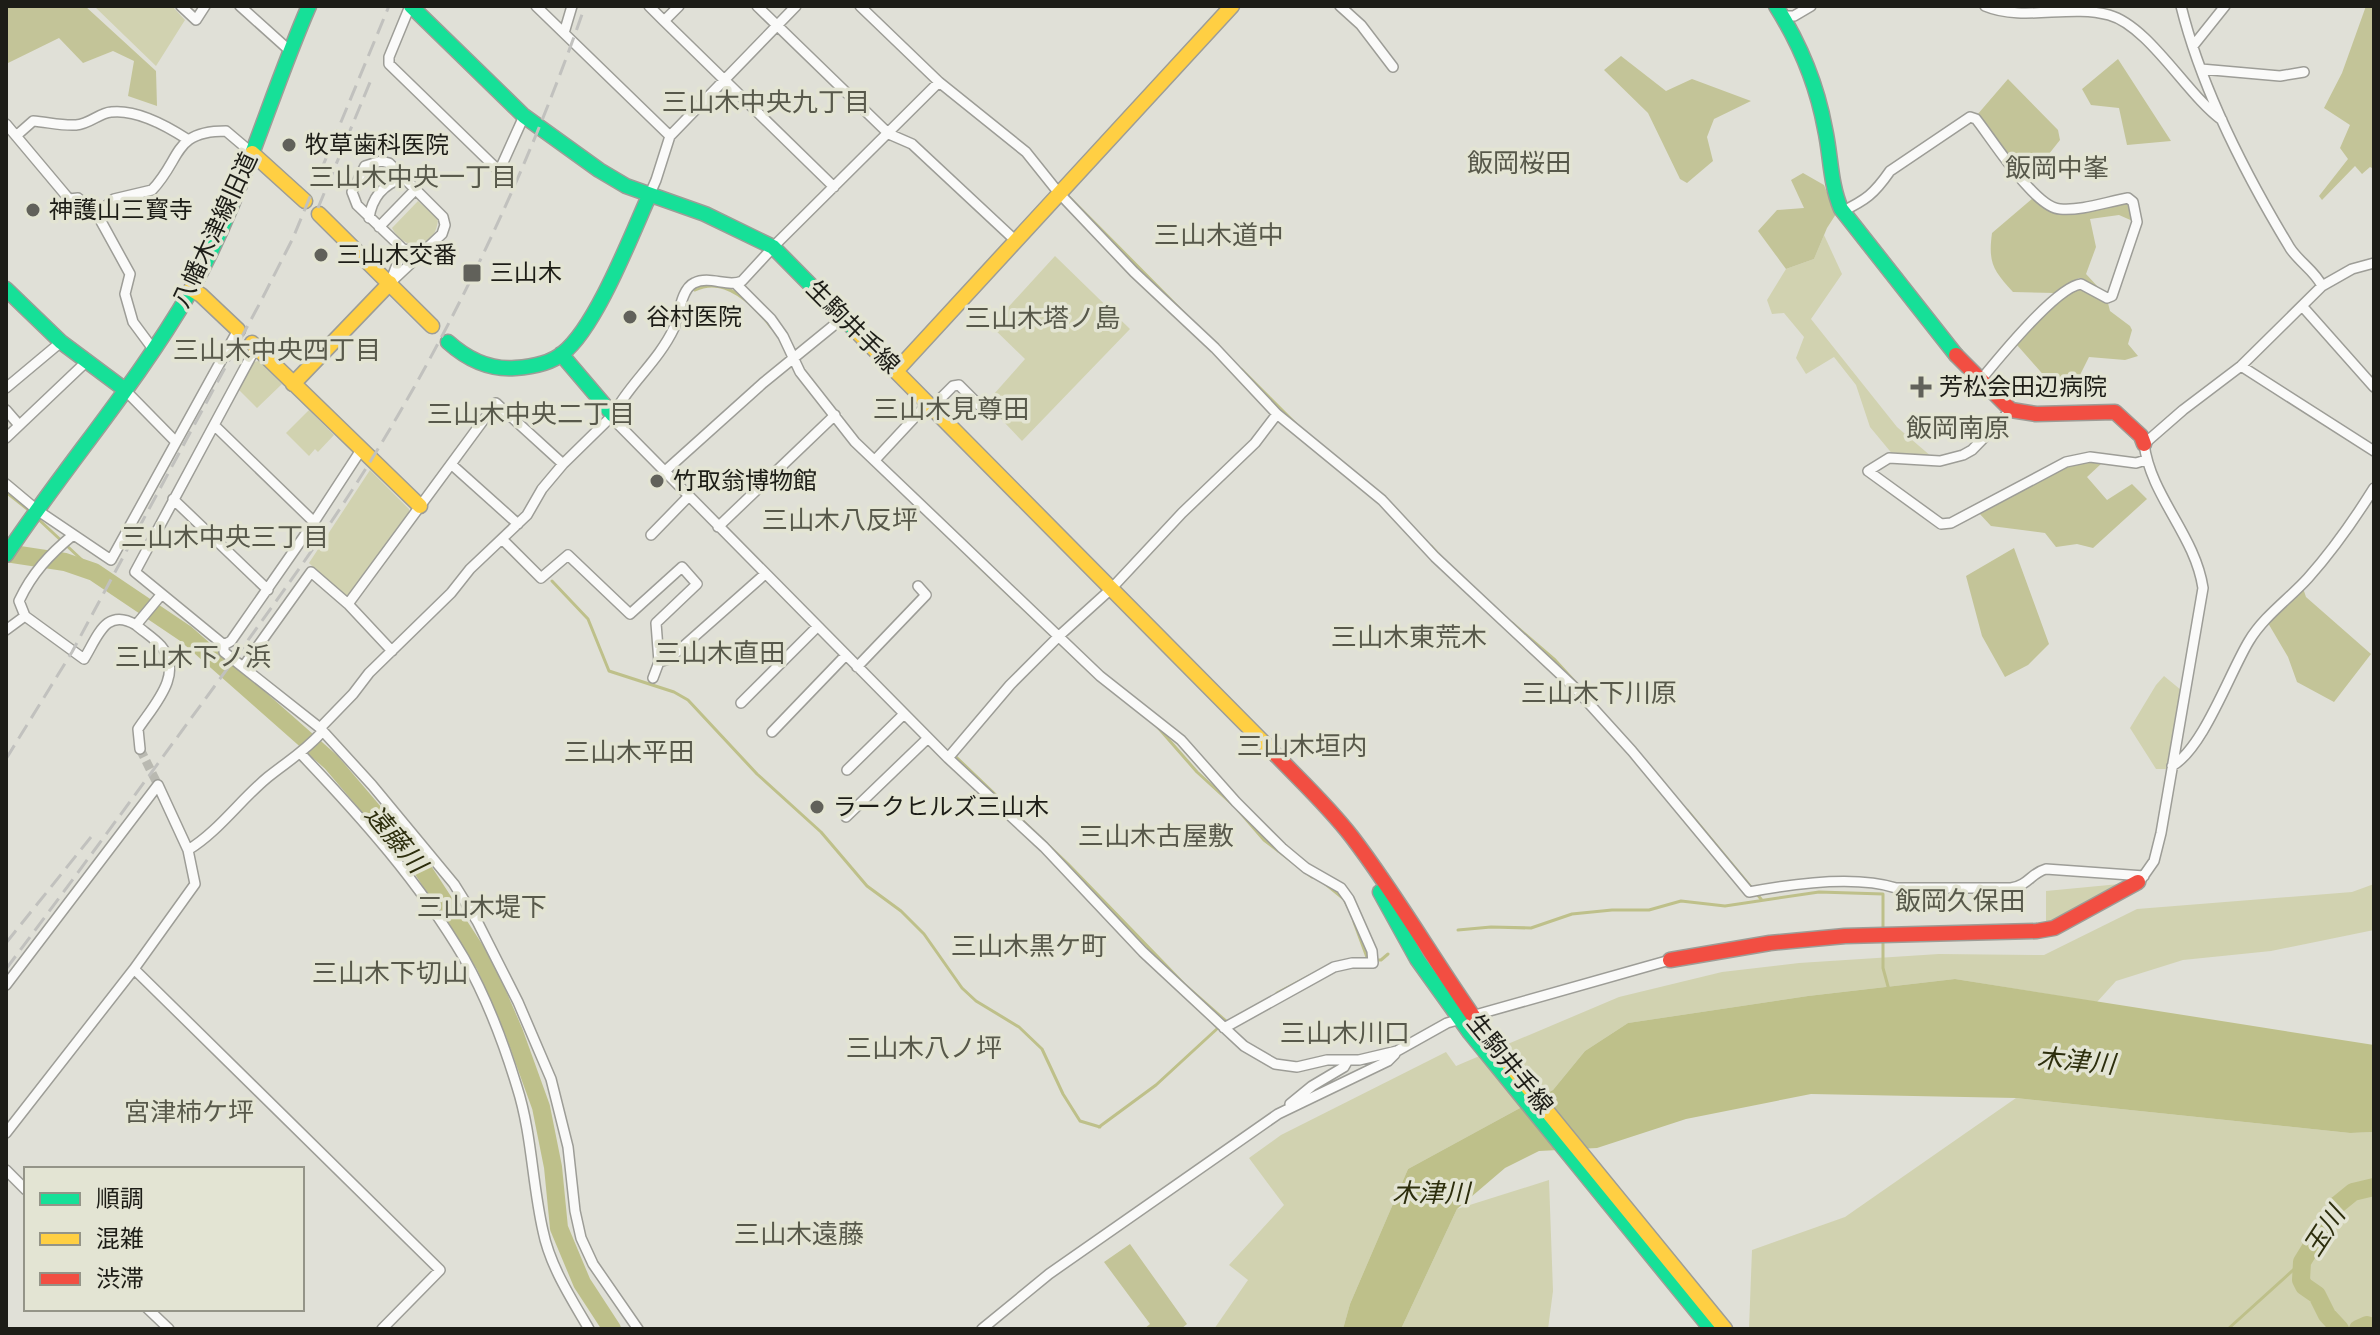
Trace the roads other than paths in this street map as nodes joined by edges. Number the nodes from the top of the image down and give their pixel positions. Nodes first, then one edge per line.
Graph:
1 (181, 6) edge
2 (205, 6) edge
3 (240, 6) edge
4 (309, 6) edge
5 (411, 6) edge
6 (536, 6) edge
7 (572, 6) edge
8 (649, 6) edge
9 (679, 6) edge
10 (757, 6) edge
11 (796, 6) edge
12 (860, 6) edge
13 (1232, 6) edge
14 (1340, 6) edge
15 (1811, 6) edge
16 (1985, 6) edge
17 (2181, 6) edge
18 (2225, 6) edge
19 (2047, 9) edge
20 (1780, 11) edge
21 (664, 21) junction
22 (777, 25) junction
23 (564, 33) junction
24 (2193, 46) junction
25 (289, 50) junction
26 (1393, 67) dead end
27 (2201, 69) junction
28 (2304, 72) dead end
29 (725, 80) junction
30 (939, 82) junction
31 (524, 116) junction
32 (2225, 122) junction
33 (6, 124) edge
34 (889, 134) junction
35 (16, 136) junction
36 (670, 136) junction
37 (187, 139) junction
38 (252, 153) junction
39 (403, 178) junction
40 (834, 187) junction
41 (415, 190) junction
42 (1058, 192) junction
43 (649, 196) junction
44 (305, 201) dead end
45 (1841, 212) junction
46 (97, 214) junction
47 (319, 214) dead end
48 (369, 218) junction
49 (379, 227) junction
50 (1016, 241) junction
51 (773, 247) junction
52 (403, 249) junction
53 (422, 252) junction
54 (2374, 263) edge
55 (390, 283) junction
56 (736, 284) junction
57 (2322, 286) junction
58 (6, 289) edge
59 (191, 289) junction
60 (2303, 307) junction
61 (844, 317) junction
62 (432, 326) dead end
63 (238, 330) joint
64 (61, 342) junction
65 (448, 342) dead end
66 (254, 345) joint
67 (153, 349) junction
68 (561, 354) junction
69 (793, 359) junction
70 (86, 362) junction
71 (2241, 366) junction
72 (897, 370) junction
73 (1979, 382) junction
74 (293, 384) junction
75 (2374, 387) edge
76 (6, 388) edge
77 (124, 389) junction
78 (931, 404) junction
79 (981, 407) dead end
80 (6, 410) edge
81 (2011, 410) junction
82 (1277, 414) junction
83 (613, 415) junction
84 (835, 415) junction
85 (19, 425) junction
86 (214, 425) junction
87 (6, 438) edge
88 (176, 442) junction
89 (2144, 444) junction
90 (361, 450) junction
91 (2374, 451) edge
92 (875, 460) junction
93 (2146, 460) junction
94 (451, 464) junction
95 (563, 464) junction
96 (664, 472) junction
97 (6, 484) edge
98 (2374, 488) edge
99 (688, 497) junction
100 (173, 499) junction
101 (420, 506) junction
102 (37, 510) junction
103 (314, 522) junction
104 (518, 524) junction
105 (718, 527) junction
106 (73, 535) junction
107 (651, 535) dead end
108 (502, 539) junction
109 (12, 540) edge
110 (765, 574) junction
111 (918, 586) dead end
112 (1111, 589) junction
113 (268, 590) junction
114 (161, 595) junction
115 (348, 604) junction
116 (25, 616) junction
117 (136, 625) junction
118 (817, 627) junction
119 (6, 630) edge
120 (1059, 636) junction
121 (224, 645) junction
122 (392, 651) junction
123 (846, 655) junction
124 (659, 662) junction
125 (243, 667) junction
126 (857, 667) junction
127 (653, 678) dead end
128 (741, 703) dead end
129 (904, 714) junction
130 (320, 732) junction
131 (772, 732) dead end
132 (928, 738) junction
133 (140, 749) tunnel mouth
134 (303, 753) junction
135 (948, 758) junction
136 (2172, 766) junction
137 (847, 770) dead end
138 (846, 817) dead end
139 (188, 850) junction
140 (2141, 879) junction
141 (1670, 960) joint
142 (134, 969) junction
143 (6, 985) edge
144 (1465, 1017) junction
145 (1224, 1028) junction
146 (1475, 1030) junction
147 (1397, 1051) junction
148 (1348, 1060) junction
149 (1278, 1114) junction
150 (6, 1133) edge
151 (6, 1170) edge
152 (24, 1188) edge
153 (150, 1311) edge
154 (169, 1329) edge
155 (382, 1329) edge
156 (589, 1329) edge
157 (638, 1329) edge
158 (982, 1329) edge
159 (1711, 1329) edge
160 (1725, 1329) edge

1 - 2 street
3 - 25 street
4 - 25 street, 八幡木津線旧道
5 - 31 street, 生駒井手線
5 - 31 street
6 - 23 street
7 - 23 street
8 - 21 street
9 - 21 street
10 - 22 street
11 - 22 street
12 - 30 street
13 - 42 street
14 - 26 street
15 - 20 street
16 - 19 street
17 - 24 street
18 - 24 street
19 - 32 street
20 - 45 street
21 - 29 street
22 - 29 street
22 - 34 street
23 - 36 street
24 - 27 street
25 - 38 street, 八幡木津線旧道
27 - 28 street
27 - 32 street
29 - 36 street
29 - 40 street
30 - 34 street
30 - 42 street
31 - 43 street, 生駒井手線
32 - 57 street
33 - 35 street
34 - 40 street
34 - 50 street
35 - 37 street
35 - 46 street
36 - 43 street
37 - 38 street
37 - 46 street
38 - 44 street
38 - 59 street, 八幡木津線旧道
39 - 41 street
39 - 48 street
39 - 48 street
40 - 51 street
41 - 49 street
41 - 53 street
42 - 50 street
42 - 82 street
43 - 51 street, 生駒井手線
43 - 68 street
45 - 73 street
45 - 73 street
46 - 67 street
47 - 55 street
48 - 49 street
49 - 52 street
50 - 72 street
51 - 56 street
51 - 61 street, 生駒井手線
52 - 53 street
52 - 55 street
53 - 55 street
54 - 57 street
55 - 62 street
55 - 74 street
56 - 69 street
56 - 83 street
57 - 60 street
58 - 64 street
59 - 63 street
59 - 67 street, 八幡木津線旧道
60 - 71 street
60 - 75 street
61 - 69 street
61 - 72 street, 生駒井手線
63 - 88 street
64 - 70 street
64 - 76 street
65 - 68 street
66 - 74 street
66 - 86 street
67 - 77 street, 八幡木津線旧道
68 - 83 street
69 - 84 street
69 - 96 street
70 - 77 street
70 - 85 street
71 - 89 street
71 - 91 street
72 - 78 street, 生駒井手線
73 - 81 street
74 - 90 street
77 - 88 street
77 - 102 street, 八幡木津線旧道
78 - 79 street
78 - 92 street
78 - 112 street, 生駒井手線
80 - 85 street
81 - 89 street
81 - 93 street
82 - 112 street
82 - 140 street
83 - 95 street
83 - 96 street
84 - 92 street
84 - 105 street
85 - 87 street
86 - 100 street
86 - 103 street
88 - 106 street
89 - 93 street
90 - 101 street
90 - 103 street
92 - 120 street
93 - 136 street
94 - 95 street
94 - 101 street
94 - 104 street
95 - 104 street
96 - 99 street
97 - 102 street
98 - 136 street
99 - 105 street
99 - 107 street
100 - 113 street
100 - 114 street
101 - 115 street
102 - 106 street
102 - 109 street, 八幡木津線旧道
103 - 113 street
104 - 108 street
105 - 110 street
106 - 116 street
108 - 122 street
108 - 124 street
110 - 118 street
110 - 124 street
111 - 126 street
112 - 120 street
112 - 144 street, 生駒井手線
113 - 121 street
114 - 117 street
114 - 121 street
115 - 122 street
115 - 125 street
116 - 117 street
116 - 119 street
117 - 133 street
118 - 123 street
118 - 128 street
120 - 135 street
120 - 145 street
121 - 125 street
122 - 130 street
123 - 126 street
123 - 131 street
124 - 127 street
125 - 130 street
126 - 129 street
129 - 132 street
129 - 137 street
130 - 134 street
130 - 157 street
132 - 135 street
132 - 138 street
134 - 139 street
134 - 156 street
135 - 145 street
136 - 140 street
139 - 142 street
139 - 143 street
140 - 141 street
141 - 144 street
142 - 150 street
142 - 155 street
144 - 146 street, 生駒井手線
144 - 147 street
145 - 148 street
146 - 159 street, 生駒井手線
146 - 160 street, 生駒井手線
147 - 148 street
147 - 149 street
148 - 149 street
149 - 158 street
151 - 152 street
153 - 154 street

